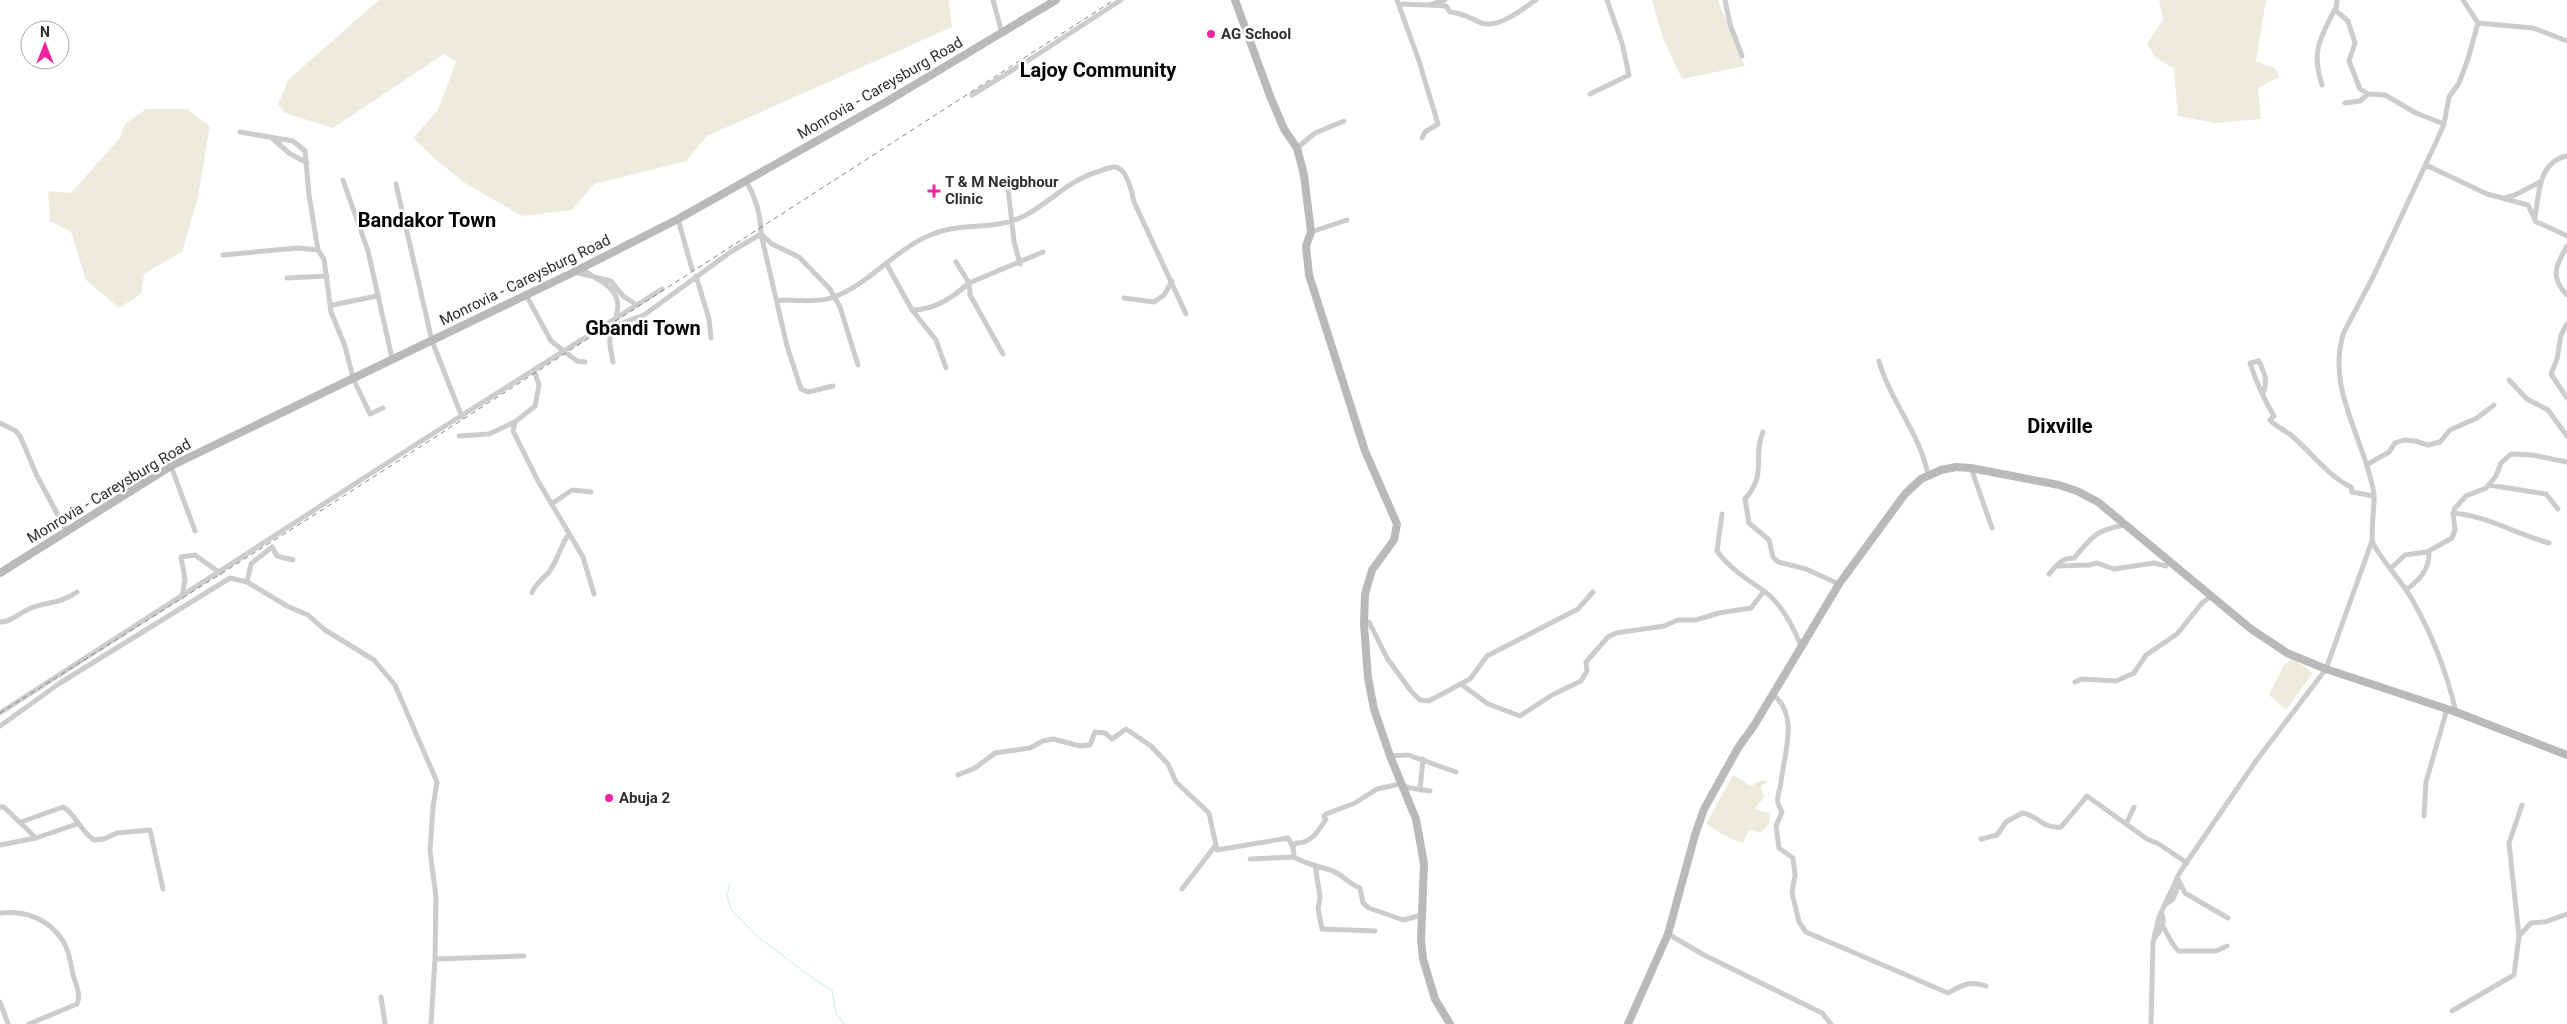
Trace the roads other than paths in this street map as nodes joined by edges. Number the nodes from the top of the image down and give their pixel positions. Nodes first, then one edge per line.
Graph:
1 (993, 0) edge
2 (1056, 0) edge
3 (1121, 0) edge
4 (1235, 0) edge
5 (1445, 0) edge
6 (1536, 0) edge
7 (1607, 0) edge
8 (1725, 0) edge
9 (2337, 0) edge
10 (2463, 0) edge
11 (1398, 2) edge
12 (1429, 5) junction
13 (2336, 7) junction
14 (2478, 23) junction
15 (1002, 33) junction
16 (2567, 41) edge
17 (1742, 56) dead end
18 (2322, 85) dead end
19 (1590, 94) dead end
20 (2368, 94) junction
21 (972, 95) dead end
22 (2345, 102) dead end
23 (1344, 121) dead end
24 (2444, 124) junction
25 (240, 132) dead end
26 (1422, 138) dead end
27 (273, 139) junction
28 (1297, 148) junction
29 (2567, 156) edge
30 (307, 163) junction
31 (2426, 165) junction
32 (343, 180) dead end
33 (1007, 180) dead end
34 (746, 181) junction
35 (2540, 182) junction
36 (396, 184) dead end
37 (2505, 198) junction
38 (2535, 218) junction
39 (678, 219) junction
40 (1347, 220) dead end
41 (1012, 221) junction
42 (1312, 232) junction
43 (761, 234) junction
44 (2567, 236) edge
45 (2567, 246) edge
46 (318, 250) junction
47 (1043, 252) dead end
48 (223, 255) dead end
49 (956, 262) dead end
50 (886, 263) junction
51 (1020, 264) junction
52 (582, 268) junction
53 (692, 269) dead end
54 (574, 272) junction
55 (327, 276) junction
56 (696, 276) junction
57 (287, 278) dead end
58 (591, 278) junction
59 (1172, 281) junction
60 (969, 283) junction
61 (662, 289) dead end
62 (526, 295) junction
63 (2567, 295) edge
64 (378, 296) junction
65 (834, 296) junction
66 (1124, 298) dead end
67 (777, 300) junction
68 (332, 305) junction
69 (638, 305) junction
70 (912, 310) junction
71 (1186, 314) dead end
72 (616, 318) junction
73 (2567, 324) edge
74 (614, 326) junction
75 (711, 338) dead end
76 (432, 341) junction
77 (564, 351) junction
78 (1003, 354) dead end
79 (392, 358) junction
80 (1879, 361) dead end
81 (585, 362) dead end
82 (613, 362) dead end
83 (858, 365) dead end
84 (946, 368) dead end
85 (534, 370) junction
86 (353, 378) junction
87 (2509, 380) dead end
88 (833, 386) dead end
89 (2263, 394) junction
90 (2567, 398) edge
91 (2494, 405) dead end
92 (383, 408) dead end
93 (462, 417) junction
94 (515, 422) junction
95 (0, 423) edge
96 (1763, 432) dead end
97 (459, 436) dead end
98 (2567, 436) edge
99 (2567, 462) edge
100 (2368, 464) junction
101 (171, 466) junction
102 (1971, 468) junction
103 (1928, 475) junction
104 (2489, 485) junction
105 (591, 492) dead end
106 (2374, 496) junction
107 (552, 503) junction
108 (2558, 510) dead end
109 (2453, 513) junction
110 (1722, 514) dead end
111 (2125, 525) junction
112 (1992, 528) dead end
113 (66, 530) junction
114 (195, 531) dead end
115 (569, 534) junction
116 (2372, 541) junction
117 (2549, 543) dead end
118 (2429, 551) junction
119 (294, 560) dead end
120 (2056, 566) junction
121 (2166, 566) dead end
122 (2391, 568) junction
123 (0, 573) edge
124 (220, 573) junction
125 (2049, 574) dead end
126 (247, 582) junction
127 (1839, 584) junction
128 (2406, 590) junction
129 (1764, 591) junction
130 (76, 592) dead end
131 (1593, 592) dead end
132 (532, 593) dead end
133 (594, 594) dead end
134 (2211, 596) junction
135 (182, 597) junction
136 (0, 622) edge
137 (1364, 624) junction
138 (1801, 646) junction
139 (2326, 669) junction
140 (2075, 682) dead end
141 (1461, 684) junction
142 (1772, 694) junction
143 (2447, 709) junction
144 (2456, 712) junction
145 (0, 713) edge
146 (0, 726) edge
147 (2567, 755) edge
148 (1390, 756) junction
149 (1423, 759) junction
150 (1456, 772) dead end
151 (958, 776) dead end
152 (1399, 781) junction
153 (1420, 790) junction
154 (1430, 791) dead end
155 (2522, 805) dead end
156 (0, 807) edge
157 (2134, 807) dead end
158 (2424, 816) dead end
159 (21, 822) junction
160 (77, 824) junction
161 (2126, 824) junction
162 (36, 838) junction
163 (1981, 839) dead end
164 (0, 845) edge
165 (1215, 846) junction
166 (1293, 847) junction
167 (1294, 857) junction
168 (1250, 859) dead end
169 (2187, 863) junction
170 (1315, 865) junction
171 (2177, 877) junction
172 (2179, 884) junction
173 (163, 889) dead end
174 (1182, 889) dead end
175 (2164, 905) junction
176 (2161, 912) junction
177 (0, 914) edge
178 (2567, 914) edge
179 (1422, 915) junction
180 (2228, 918) dead end
181 (2163, 926) junction
182 (1374, 930) dead end
183 (1668, 934) junction
184 (2520, 936) junction
185 (2153, 942) junction
186 (2227, 946) dead end
187 (524, 956) dead end
188 (435, 958) junction
189 (1986, 986) dead end
190 (381, 997) dead end
191 (0, 1002) edge
192 (2452, 1011) dead end
193 (8, 1024) edge
194 (29, 1024) edge
195 (385, 1024) edge
196 (430, 1024) edge
197 (1450, 1024) edge
198 (1628, 1024) edge
199 (1831, 1024) edge
200 (2151, 1024) edge

1 - 15 street
2 - 15 main road, Monrovia - Careysburg Road
3 - 21 street
4 - 28 main road
5 - 12 street
6 - 12 street
7 - 19 street
8 - 17 street
9 - 13 street
10 - 14 street
11 - 12 street
11 - 26 street
13 - 18 street
13 - 20 street
14 - 16 street
14 - 24 street
15 - 34 main road, Monrovia - Careysburg Road
20 - 22 street
20 - 24 street
23 - 28 street
24 - 31 street
25 - 27 street
27 - 30 street
27 - 30 street
28 - 42 main road
29 - 35 street
30 - 46 street
31 - 37 street
31 - 100 street
32 - 64 street
33 - 41 street
34 - 39 main road, Monrovia - Careysburg Road
34 - 43 street
35 - 37 street
35 - 38 street
36 - 76 street
37 - 38 street
38 - 44 street
39 - 52 main road, Monrovia - Careysburg Road
39 - 53 street
40 - 42 street
41 - 50 street
41 - 51 street
41 - 59 street
42 - 137 main road
43 - 56 street
43 - 65 street
43 - 67 street
45 - 63 street
46 - 48 street
46 - 55 street
47 - 51 street
49 - 60 street
50 - 65 street
50 - 70 street
51 - 60 street
52 - 54 main road, Monrovia - Careysburg Road
52 - 58 street
54 - 58 street
54 - 62 main road, Monrovia - Careysburg Road
55 - 57 street
55 - 68 street
56 - 74 street
56 - 75 street
58 - 69 street
58 - 72 street
59 - 66 street
59 - 71 street
60 - 70 street
60 - 78 street
61 - 69 street
62 - 76 main road, Monrovia - Careysburg Road
62 - 77 street
64 - 68 street
64 - 79 street
65 - 67 street
65 - 83 street
67 - 88 street
68 - 86 street
69 - 72 street
70 - 84 street
72 - 74 street
72 - 77 street
73 - 90 street
74 - 82 street
76 - 79 main road, Monrovia - Careysburg Road
76 - 93 street
77 - 81 street
77 - 85 street
79 - 86 main road, Monrovia - Careysburg Road
80 - 103 street
85 - 93 street
85 - 94 street
86 - 92 street
86 - 101 main road, Monrovia - Careysburg Road
87 - 98 street
89 - 89 street
89 - 106 street
91 - 100 street
93 - 124 street
94 - 97 street
94 - 107 street
95 - 113 street
96 - 127 street
99 - 104 street
100 - 106 street
101 - 113 main road, Monrovia - Careysburg Road
101 - 114 street
102 - 103 main road
102 - 111 main road
102 - 112 street
103 - 127 main road
104 - 108 street
104 - 109 street
105 - 107 street
106 - 116 street
107 - 115 street
109 - 117 street
109 - 118 street
110 - 129 street
111 - 120 street
111 - 134 main road
113 - 123 main road, Monrovia - Careysburg Road
115 - 132 street
115 - 133 street
116 - 122 street
116 - 139 street
118 - 122 street
118 - 128 street
119 - 126 street
120 - 121 street
120 - 125 street
122 - 128 street
124 - 135 street
124 - 135 street
126 - 146 street
126 - 188 street
127 - 138 main road
128 - 144 street
129 - 138 street
129 - 141 street
130 - 136 street
131 - 141 street
134 - 139 main road
134 - 140 street
135 - 145 street
137 - 141 street
137 - 148 main road
138 - 142 main road
139 - 143 main road
139 - 169 street
142 - 183 main road
142 - 189 street
143 - 144 main road
143 - 158 street
144 - 147 main road
148 - 149 street
148 - 152 main road
149 - 150 street
149 - 153 street
151 - 165 street
152 - 153 street
152 - 166 street
152 - 179 main road
153 - 154 street
155 - 184 street
156 - 159 street
157 - 161 street
159 - 160 street
159 - 162 street
160 - 162 street
160 - 173 street
161 - 163 street
161 - 169 street
162 - 164 street
165 - 166 street
165 - 174 street
166 - 167 street
167 - 168 street
167 - 170 street
169 - 171 street
170 - 179 street
170 - 182 street
171 - 172 street
171 - 175 street
172 - 175 street
172 - 180 street
175 - 176 street
176 - 181 street
176 - 185 street
177 - 194 street
178 - 184 street
179 - 197 main road
181 - 185 street
181 - 186 street
183 - 198 main road
183 - 199 street
184 - 192 street
185 - 200 street
187 - 188 street
188 - 196 street
190 - 195 street
191 - 193 street

